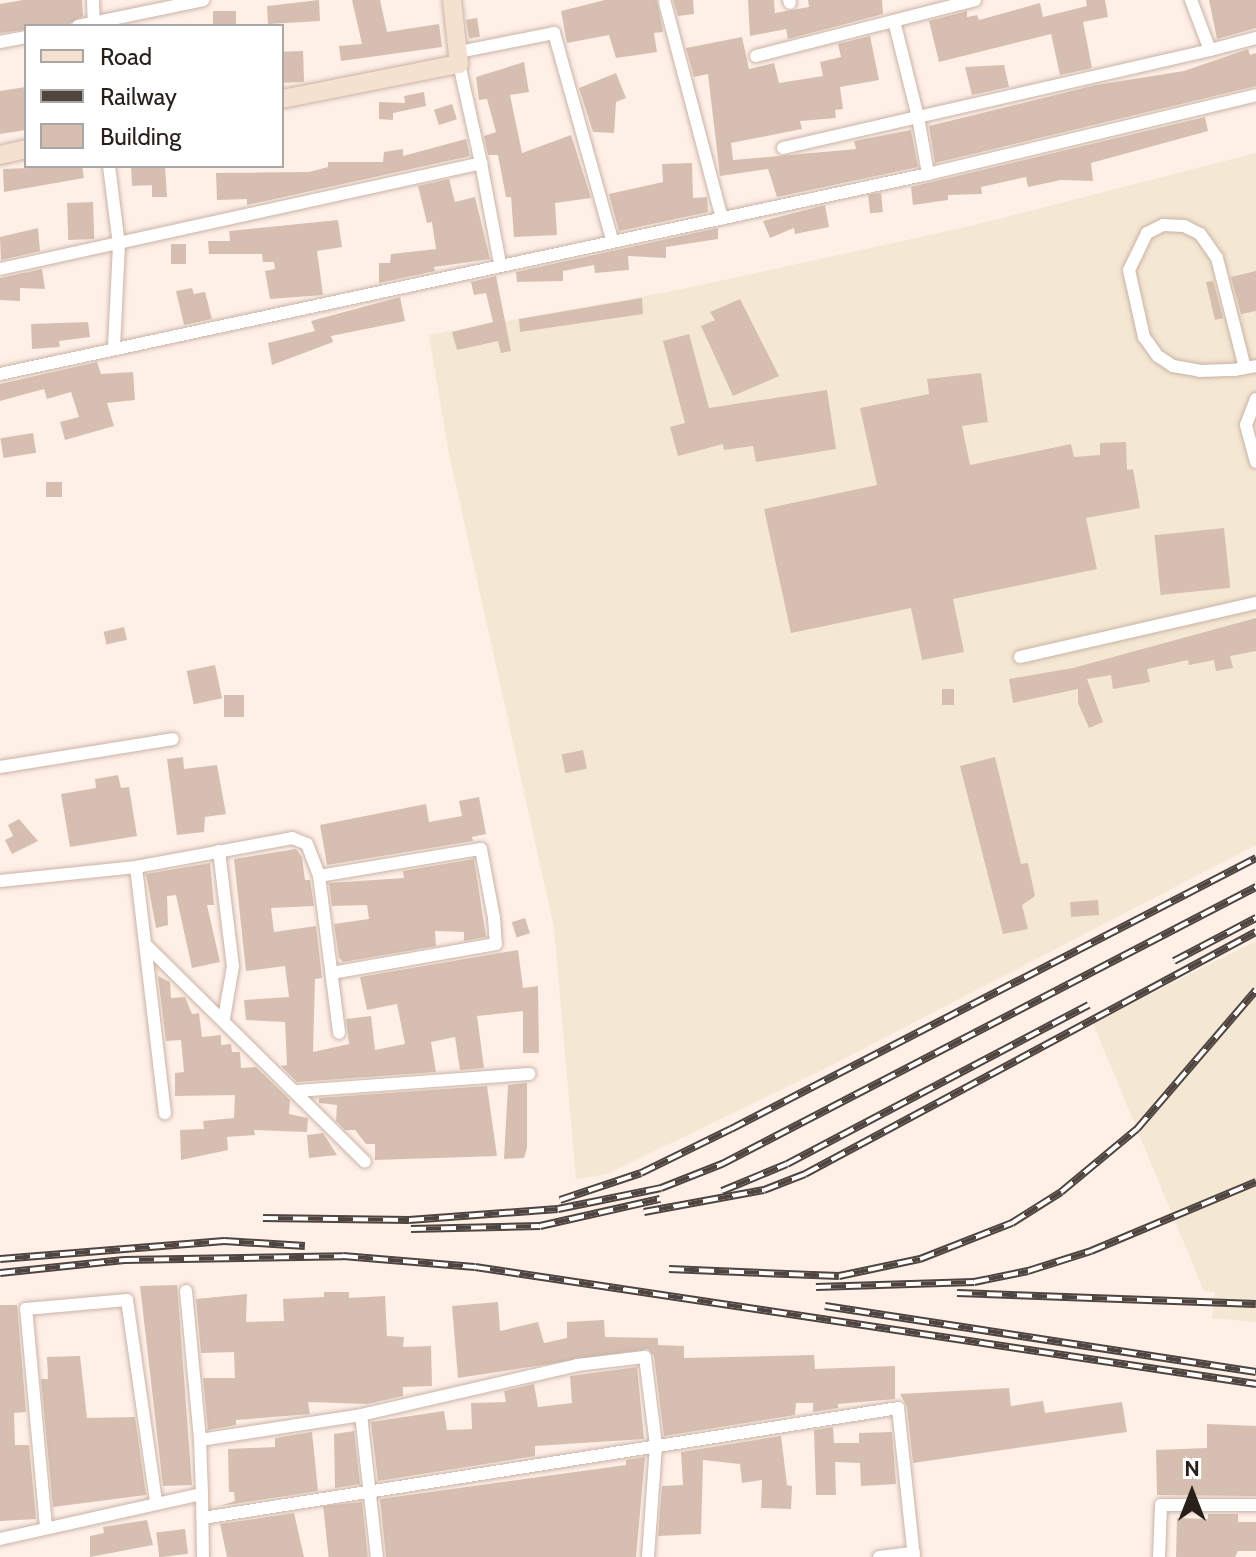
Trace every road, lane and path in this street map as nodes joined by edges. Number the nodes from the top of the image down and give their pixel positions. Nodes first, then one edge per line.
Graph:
1 (93, 0) edge
2 (203, 0) edge
3 (452, 0) edge
4 (975, 0) edge
5 (1191, 0) edge
6 (665, 3) dead end
7 (894, 21) junction
8 (94, 24) edge
9 (24, 37) edge
10 (1256, 38) edge
11 (0, 42) edge
12 (1210, 50) junction
13 (756, 56) dead end
14 (459, 58) junction
15 (1256, 95) edge
16 (284, 99) edge
17 (918, 117) junction
18 (783, 148) dead end
19 (24, 149) edge
20 (0, 155) edge
21 (481, 163) junction
22 (109, 168) edge
23 (928, 174) junction
24 (722, 219) junction
25 (612, 239) junction
26 (119, 245) junction
27 (500, 264) junction
28 (0, 269) edge
29 (114, 349) junction
30 (1251, 367) edge
31 (0, 374) edge
32 (1256, 399) edge
33 (1256, 462) edge
34 (1256, 603) edge
35 (1020, 657) dead end
36 (173, 739) dead end
37 (0, 767) edge
38 (219, 851) junction
39 (136, 867) junction
40 (319, 876) junction
41 (0, 881) edge
42 (148, 947) junction
43 (332, 973) junction
44 (224, 1018) junction
45 (339, 1033) dead end
46 (529, 1074) dead end
47 (296, 1091) junction
48 (165, 1113) dead end
49 (365, 1162) dead end
50 (186, 1291) dead end
51 (361, 1415) junction
52 (200, 1440) junction
53 (656, 1445) junction
54 (371, 1493) junction
55 (202, 1494) junction
56 (156, 1502) junction
57 (1256, 1505) edge
58 (203, 1518) junction
59 (46, 1527) junction
60 (0, 1539) edge
61 (914, 1555) edge
62 (203, 1557) edge
63 (377, 1557) edge
64 (648, 1557) edge
65 (879, 1557) edge
66 (1159, 1557) edge

1 - 8 street
2 - 8 street
3 - 14 street
4 - 7 street
5 - 12 street
6 - 24 street
7 - 13 street
7 - 17 street
9 - 11 street
10 - 12 street
12 - 17 street
14 - 16 street
14 - 21 street
14 - 25 street
15 - 23 street
17 - 18 street
17 - 23 street
19 - 20 street
21 - 26 street
21 - 27 street
22 - 26 street
23 - 24 street
24 - 25 street
25 - 27 street
26 - 28 street
26 - 29 street
27 - 29 street
29 - 31 street
30 - 30 street
32 - 33 street
34 - 35 street
36 - 37 street
38 - 39 street
38 - 40 street
38 - 44 street
39 - 41 street
39 - 42 street
40 - 43 street
40 - 43 street
42 - 44 street
42 - 48 street
43 - 45 street
44 - 47 street
46 - 47 street
47 - 49 street
50 - 52 street
51 - 52 street
51 - 53 street
51 - 54 street
52 - 55 street
53 - 54 street
53 - 61 street
53 - 64 street
54 - 58 street
54 - 63 street
55 - 56 street
55 - 58 street
56 - 59 street
56 - 59 street
57 - 66 street
58 - 62 street
59 - 60 street
61 - 65 street

